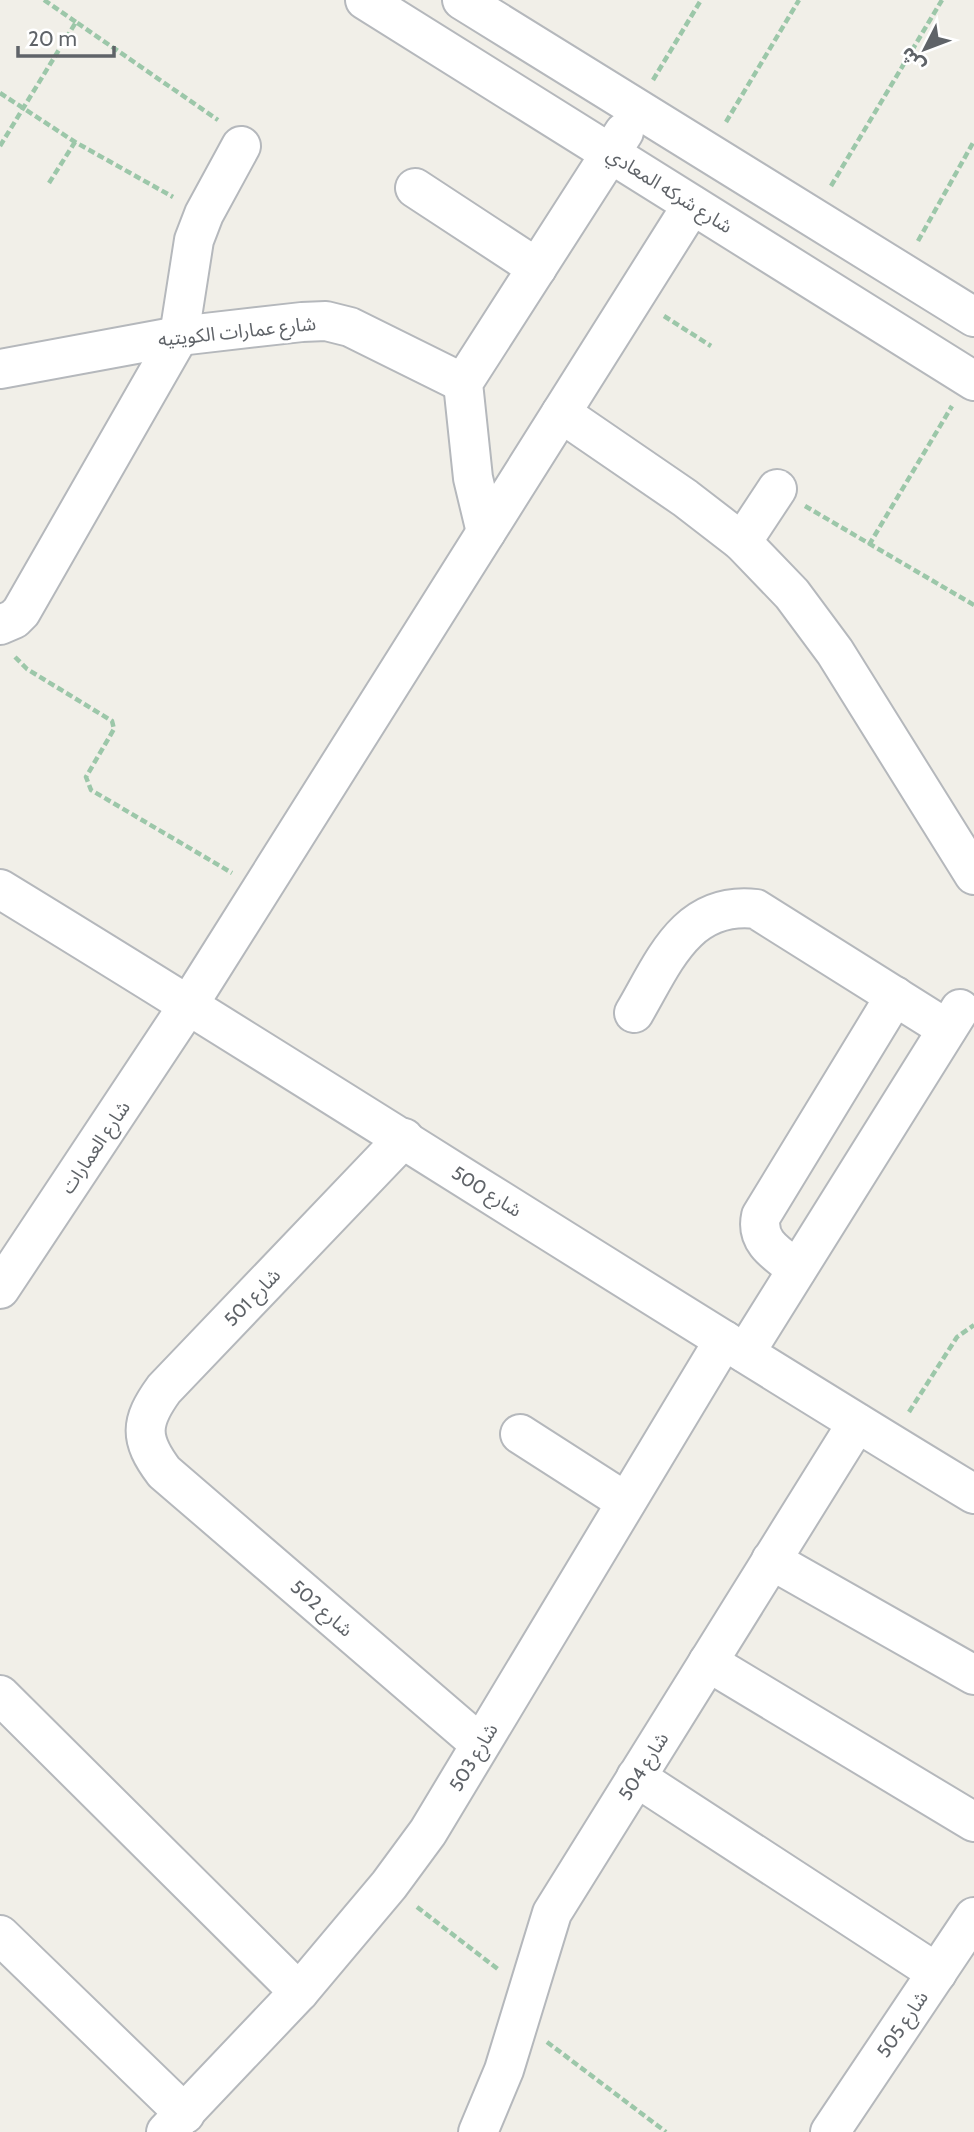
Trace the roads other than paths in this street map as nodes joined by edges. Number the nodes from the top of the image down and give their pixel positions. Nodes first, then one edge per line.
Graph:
1 (365, 0) edge
2 (461, 0) edge
3 (637, 109) junction
4 (241, 146) road end
5 (611, 153) junction
6 (415, 188) dead end
7 (692, 205) junction
8 (537, 268) junction
9 (974, 317) edge
10 (178, 336) junction
11 (0, 369) edge
12 (972, 379) edge
13 (463, 383) junction
14 (561, 413) junction
15 (777, 489) road end
16 (486, 532) junction
17 (742, 542) junction
18 (4, 638) edge
19 (974, 875) edge
20 (0, 889) edge
21 (895, 996) junction
22 (189, 1004) junction
23 (634, 1013) dead end
24 (404, 1138) junction
25 (797, 1269) junction
26 (0, 1289) edge
27 (735, 1346) junction
28 (857, 1423) junction
29 (520, 1434) dead end
30 (164, 1472) joint
31 (974, 1494) edge
32 (626, 1502) junction
33 (771, 1560) junction
34 (708, 1662) junction
35 (974, 1675) edge
36 (0, 1695) edge
37 (480, 1744) junction
38 (636, 1777) junction
39 (974, 1822) edge
40 (974, 1917) edge
41 (0, 1935) edge
42 (937, 1973) junction
43 (299, 1992) junction
44 (176, 2123) edge
45 (478, 2132) edge
46 (830, 2132) edge

1 - 5 street, شارع شركه المعادي
2 - 3 street
3 - 5 street
3 - 9 street
4 - 10 street
5 - 7 street, شارع شركه المعادي
5 - 8 street
6 - 8 street
7 - 12 street, شارع شركه المعادي
7 - 14 street, شارع العمارات
8 - 13 street
10 - 11 street, شارع عمارات الكويتيه
10 - 13 street, شارع عمارات الكويتيه
10 - 18 street
13 - 16 street
14 - 16 street, شارع العمارات
14 - 17 street
15 - 17 street
16 - 22 street, شارع العمارات
17 - 19 street
20 - 22 street, شارع 500
21 - 23 street
21 - 25 street
21 - 25 street, شارع 503
22 - 24 street, شارع 500
22 - 26 street, شارع العمارات
24 - 27 street, شارع 500
24 - 30 street, شارع 501
25 - 27 street, شارع 503
27 - 28 street, شارع 500
27 - 32 street, شارع 503
28 - 31 street, شارع 500
28 - 33 street, شارع 504
29 - 32 street
30 - 37 street, شارع 502
32 - 37 street, شارع 503
33 - 34 street, شارع 504
33 - 35 street
34 - 38 street, شارع 504
34 - 39 street
36 - 43 street
37 - 43 street, شارع 503
38 - 42 street
38 - 45 street, شارع 504
40 - 42 street, شارع 505
41 - 44 street
42 - 46 street, شارع 505
43 - 44 street, شارع 503

